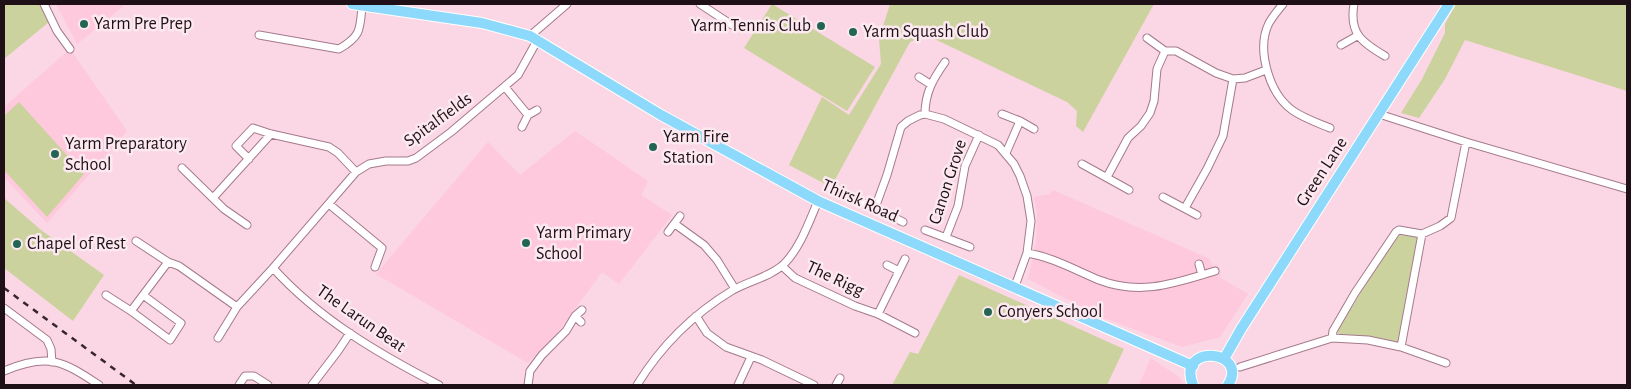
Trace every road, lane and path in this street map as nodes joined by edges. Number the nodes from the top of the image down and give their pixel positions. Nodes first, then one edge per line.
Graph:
1 (44, 4) edge
2 (567, 4) edge
3 (700, 4) edge
4 (1283, 4) edge
5 (1354, 4) edge
6 (1449, 4) edge
7 (357, 5) edge
8 (732, 25) dead end
9 (266, 28) dead end
10 (1357, 36) junction
11 (534, 37) junction
12 (1147, 38) dead end
13 (1341, 45) dead end
14 (70, 49) dead end
15 (1165, 51) junction
16 (1385, 56) dead end
17 (945, 62) dead end
18 (1266, 70) junction
19 (919, 77) dead end
20 (1232, 79) junction
21 (930, 84) junction
22 (505, 87) junction
23 (537, 110) dead end
24 (925, 114) junction
25 (1002, 114) dead end
26 (1379, 114) junction
27 (528, 115) junction
28 (1020, 121) junction
29 (522, 127) dead end
30 (1034, 129) dead end
31 (1318, 133) dead end
32 (271, 134) junction
33 (979, 135) junction
34 (1466, 142) junction
35 (1006, 153) junction
36 (249, 159) junction
37 (1082, 164) dead end
38 (182, 168) dead end
39 (356, 172) junction
40 (1107, 177) junction
41 (831, 189) dead end
42 (1627, 189) edge
43 (1129, 190) dead end
44 (1163, 197) dead end
45 (213, 198) junction
46 (818, 201) junction
47 (329, 204) junction
48 (875, 208) junction
49 (1185, 208) junction
50 (1197, 215) dead end
51 (680, 216) dead end
52 (903, 222) dead end
53 (674, 224) junction
54 (248, 225) dead end
55 (925, 230) dead end
56 (668, 232) dead end
57 (1422, 234) junction
58 (946, 237) junction
59 (136, 241) dead end
60 (970, 247) dead end
61 (1026, 253) junction
62 (905, 259) dead end
63 (168, 262) junction
64 (887, 264) dead end
65 (1199, 264) dead end
66 (782, 266) junction
67 (273, 268) junction
68 (375, 268) dead end
69 (899, 271) junction
70 (1216, 271) dead end
71 (1202, 275) junction
72 (1015, 286) junction
73 (735, 289) junction
74 (106, 295) dead end
75 (143, 295) junction
76 (237, 307) junction
77 (4, 308) edge
78 (582, 310) dead end
79 (131, 311) junction
80 (878, 314) junction
81 (575, 316) junction
82 (696, 316) junction
83 (581, 322) dead end
84 (350, 333) junction
85 (915, 333) dead end
86 (218, 338) dead end
87 (1332, 338) junction
88 (1402, 347) junction
89 (751, 357) junction
90 (1224, 359) junction
91 (4, 362) edge
92 (52, 362) junction
93 (1446, 364) dead end
94 (1193, 366) junction
95 (1240, 367) dead end
96 (6, 370) edge
97 (840, 378) dead end
98 (1232, 384) edge
99 (98, 385) edge
100 (239, 385) edge
101 (268, 385) edge
102 (312, 385) edge
103 (439, 385) edge
104 (528, 385) edge
105 (636, 385) edge
106 (738, 385) edge
107 (814, 385) edge
108 (836, 385) edge
109 (1194, 385) edge

1 - 14 street
2 - 11 street
3 - 8 street
4 - 18 street
5 - 10 street
6 - 26 main road, Green Lane
7 - 9 street
7 - 11 main road, Thirsk Road
10 - 13 street
10 - 16 street
11 - 22 street, Spitalfields
11 - 46 main road, Thirsk Road
12 - 15 street
15 - 20 street
15 - 40 street
17 - 21 street
18 - 20 street
18 - 31 street
19 - 21 street
20 - 49 street
21 - 24 street
22 - 27 street
22 - 39 street, Spitalfields
23 - 27 street
24 - 33 street, Canon Grove
24 - 48 street
25 - 28 street
26 - 34 street
26 - 90 main road, Green Lane
27 - 29 street
28 - 30 street
28 - 35 street
32 - 36 street
32 - 36 street
32 - 39 street
33 - 35 street, Canon Grove
33 - 58 street, Canon Grove
34 - 42 street
34 - 57 street
35 - 61 street, Canon Grove
36 - 45 street
37 - 40 street
38 - 45 street
39 - 47 street, Spitalfields
40 - 43 street
41 - 48 street, Canon Grove
44 - 49 street
45 - 54 street
46 - 66 street
46 - 72 main road, Thirsk Road
47 - 67 street, Spitalfields
47 - 68 street
48 - 52 street, Canon Grove
49 - 50 street
51 - 53 street
53 - 56 street
53 - 73 street
55 - 58 street, Canon Grove
57 - 87 street
57 - 88 street
58 - 60 street, Canon Grove
59 - 63 street
61 - 71 street
61 - 72 street, Canon Grove
62 - 69 street, The Rigg
63 - 75 street
63 - 76 street
64 - 69 street, The Rigg
65 - 71 street
66 - 73 street
66 - 80 street, The Rigg
67 - 76 street, Spitalfields
67 - 84 street, The Larun Beat
69 - 80 street, The Rigg
70 - 71 street
72 - 94 main road, Thirsk Road
73 - 82 street
74 - 79 street
75 - 79 street
75 - 79 street
76 - 86 street, Spitalfields
77 - 92 street
78 - 81 street
80 - 85 street, The Rigg
81 - 83 street
81 - 104 street
82 - 89 street
82 - 105 street
84 - 102 street
84 - 103 street, The Larun Beat
87 - 88 street
87 - 95 street
88 - 93 street
89 - 106 street
89 - 107 street
90 - 94 main road
90 - 98 main road
91 - 96 street
92 - 96 street
92 - 99 street
94 - 109 main road
97 - 108 street
100 - 101 street

